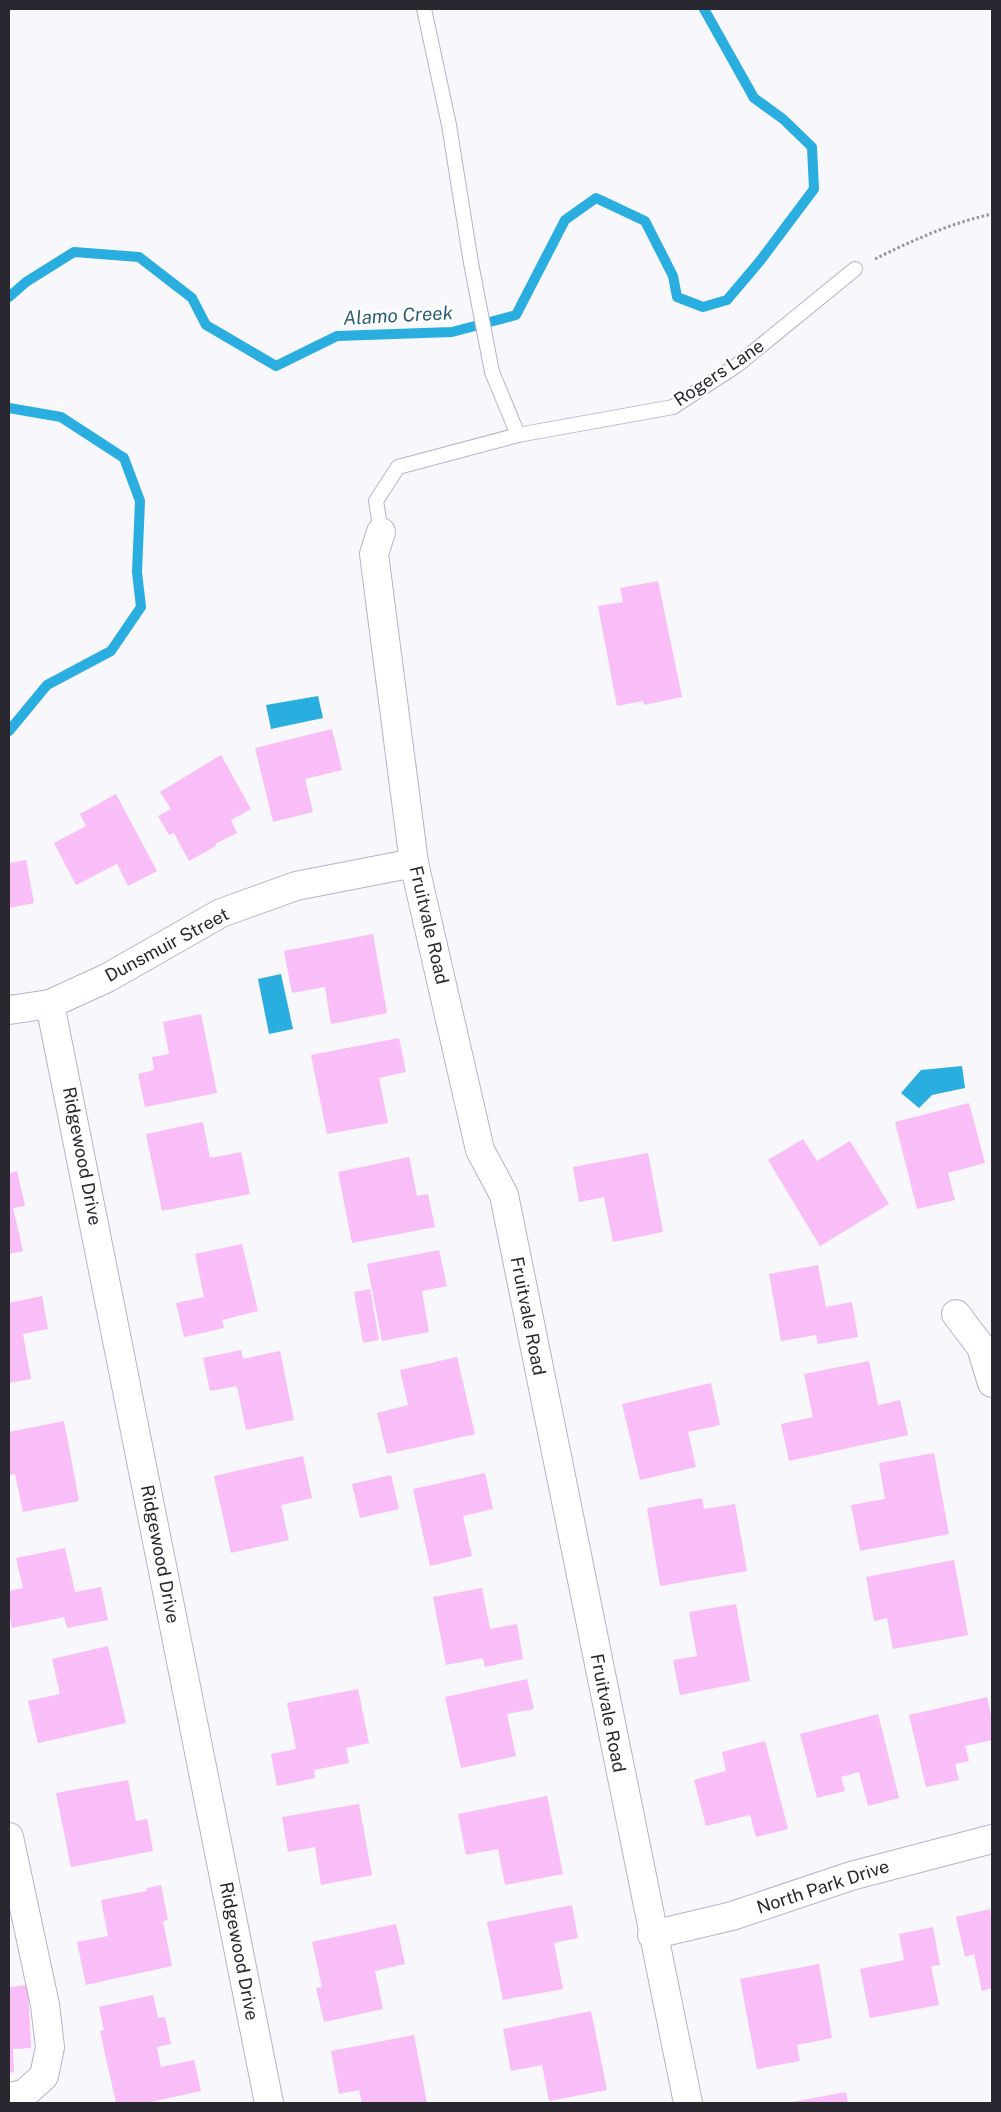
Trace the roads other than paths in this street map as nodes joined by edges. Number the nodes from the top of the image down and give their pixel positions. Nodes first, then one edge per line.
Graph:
1 (424, 9) edge
2 (855, 269) road end
3 (518, 435) junction
4 (381, 532) joint
5 (414, 863) junction
6 (50, 1004) junction
7 (9, 1010) edge
8 (956, 1314) dead end
9 (992, 1383) edge
10 (9, 1837) edge
11 (992, 1839) edge
12 (652, 1935) junction
13 (9, 2097) edge
14 (269, 2103) edge
15 (688, 2103) edge

1 - 3 lane
2 - 3 lane, Rogers Lane
3 - 4 lane, Rogers Lane
4 - 5 street, Fruitvale Road
5 - 6 street, Dunsmuir Street
5 - 12 street, Fruitvale Road
6 - 7 street, Dunsmuir Street
6 - 14 street, Ridgewood Drive
8 - 9 street
10 - 13 street
11 - 12 street, North Park Drive
12 - 15 street, Fruitvale Road

